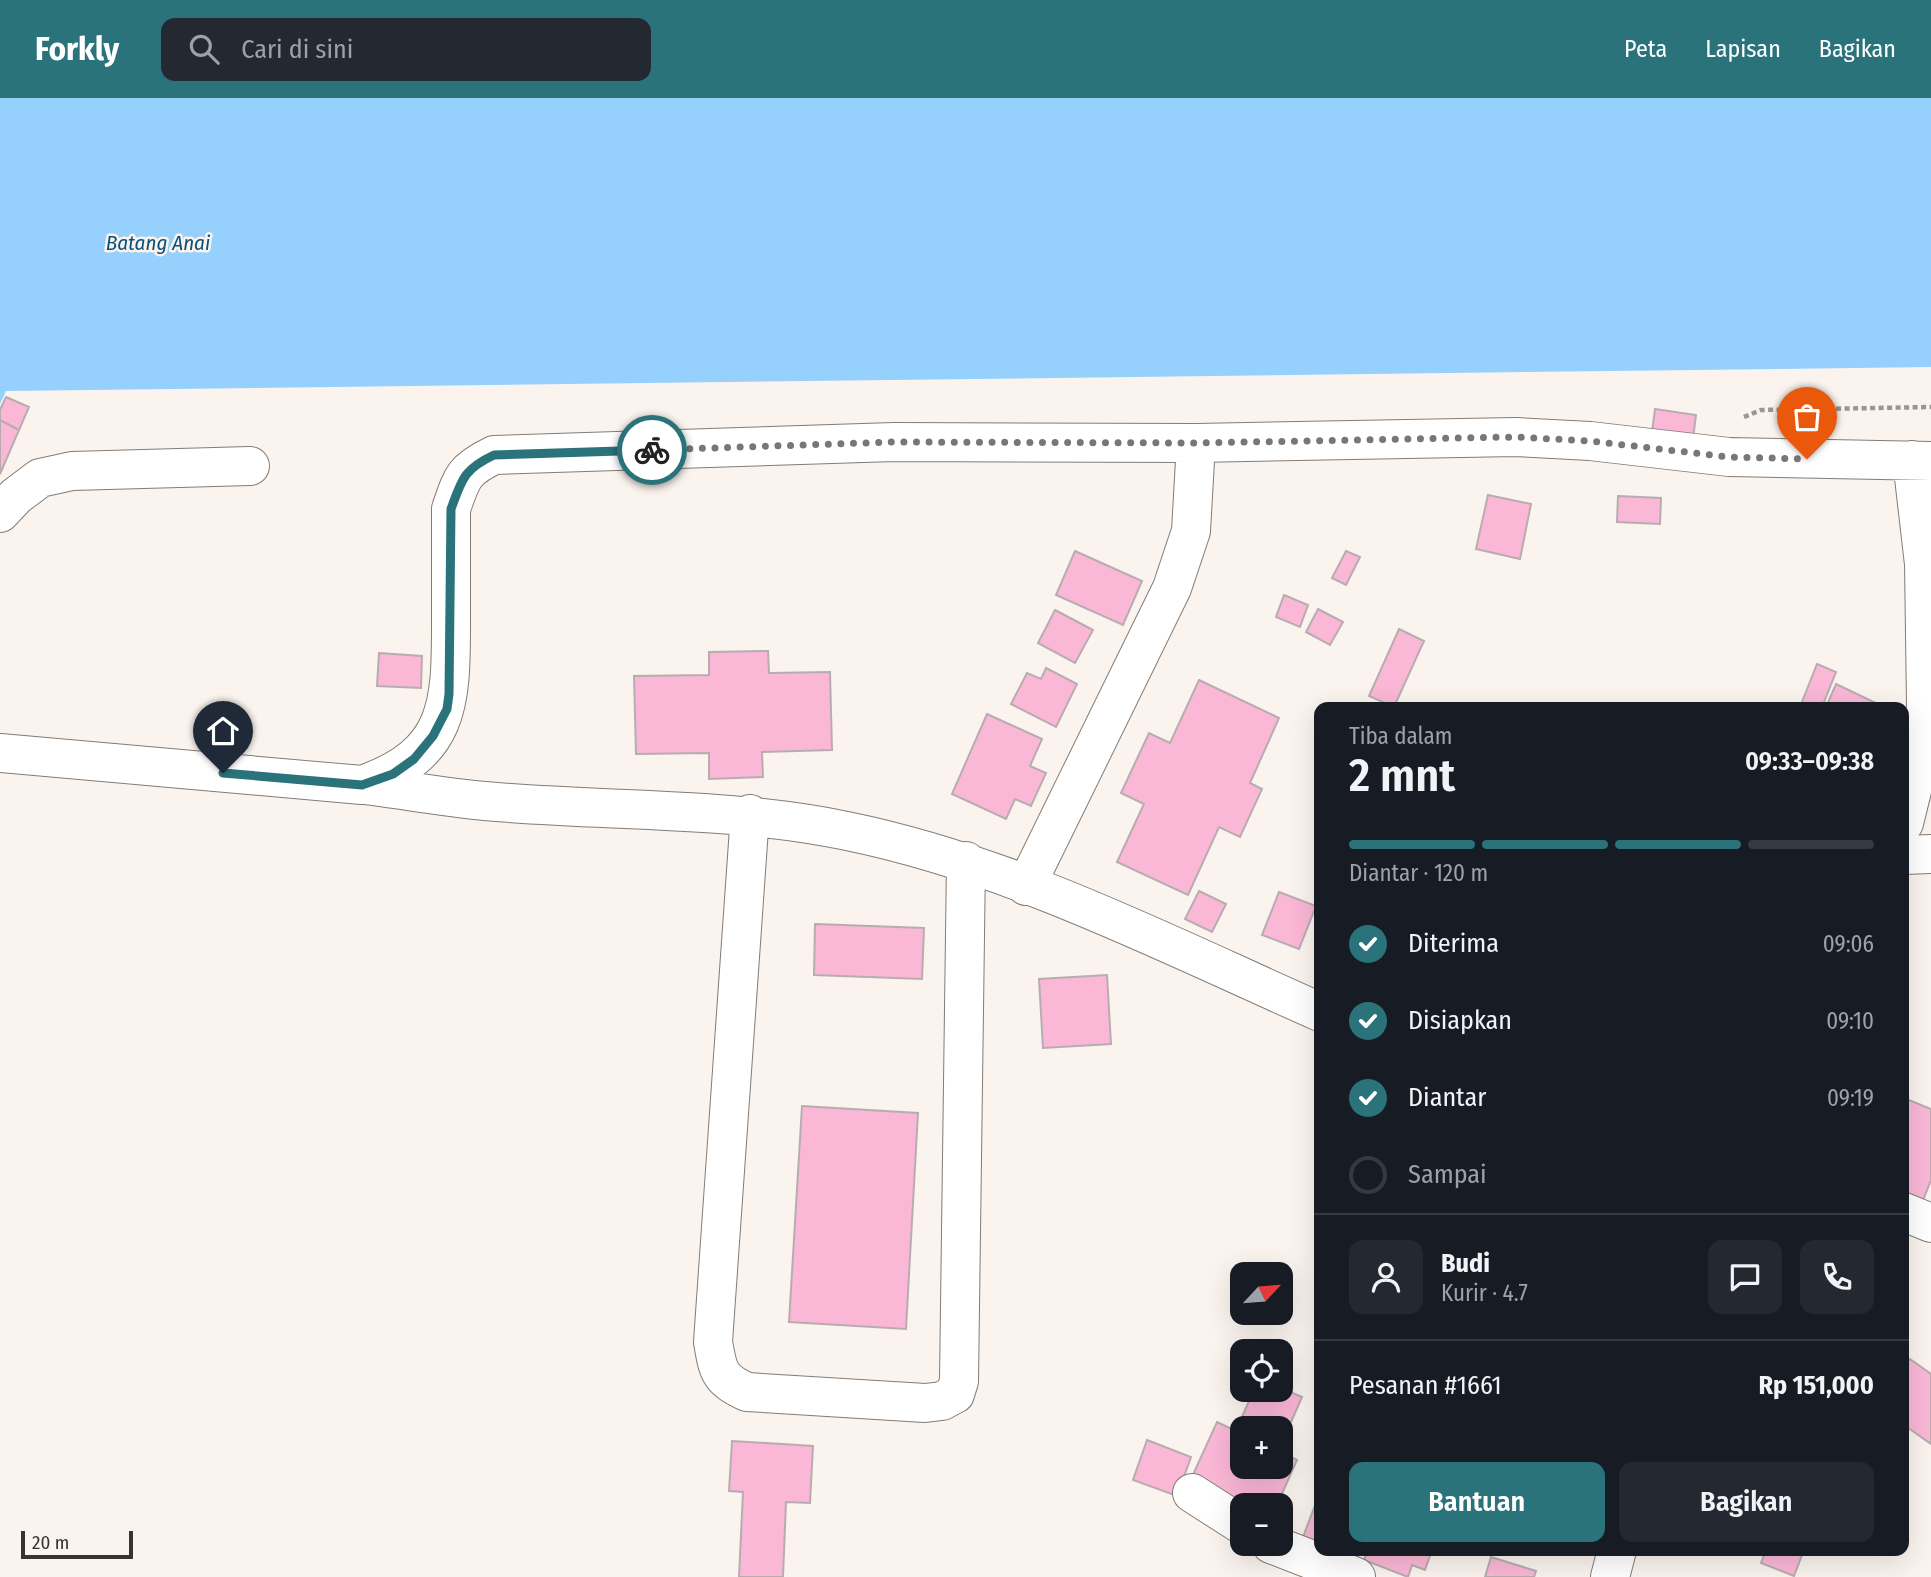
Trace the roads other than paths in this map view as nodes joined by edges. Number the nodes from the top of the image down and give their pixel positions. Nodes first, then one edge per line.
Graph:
1 (1196, 443) junction
2 (1921, 461) edge
3 (250, 466) dead end
4 (0, 513) edge
5 (0, 753) edge
6 (362, 785) junction
7 (1909, 803) edge
8 (750, 814) junction
9 (1931, 854) edge
10 (1909, 855) edge
11 (966, 860) junction
12 (1026, 886) junction
13 (1314, 1009) edge
14 (1909, 1214) edge
15 (1931, 1223) edge
16 (1192, 1493) dead end
17 (1230, 1517) edge
18 (1293, 1553) edge
19 (1615, 1556) edge
20 (1356, 1577) edge
21 (1610, 1577) edge

1 - 2 street
1 - 6 street
1 - 12 street
2 - 7 street
3 - 4 street
5 - 6 street
6 - 8 street
8 - 11 street
8 - 11 street
9 - 10 street
11 - 12 street
12 - 13 street
14 - 15 street
16 - 17 street
18 - 20 street
19 - 21 street

